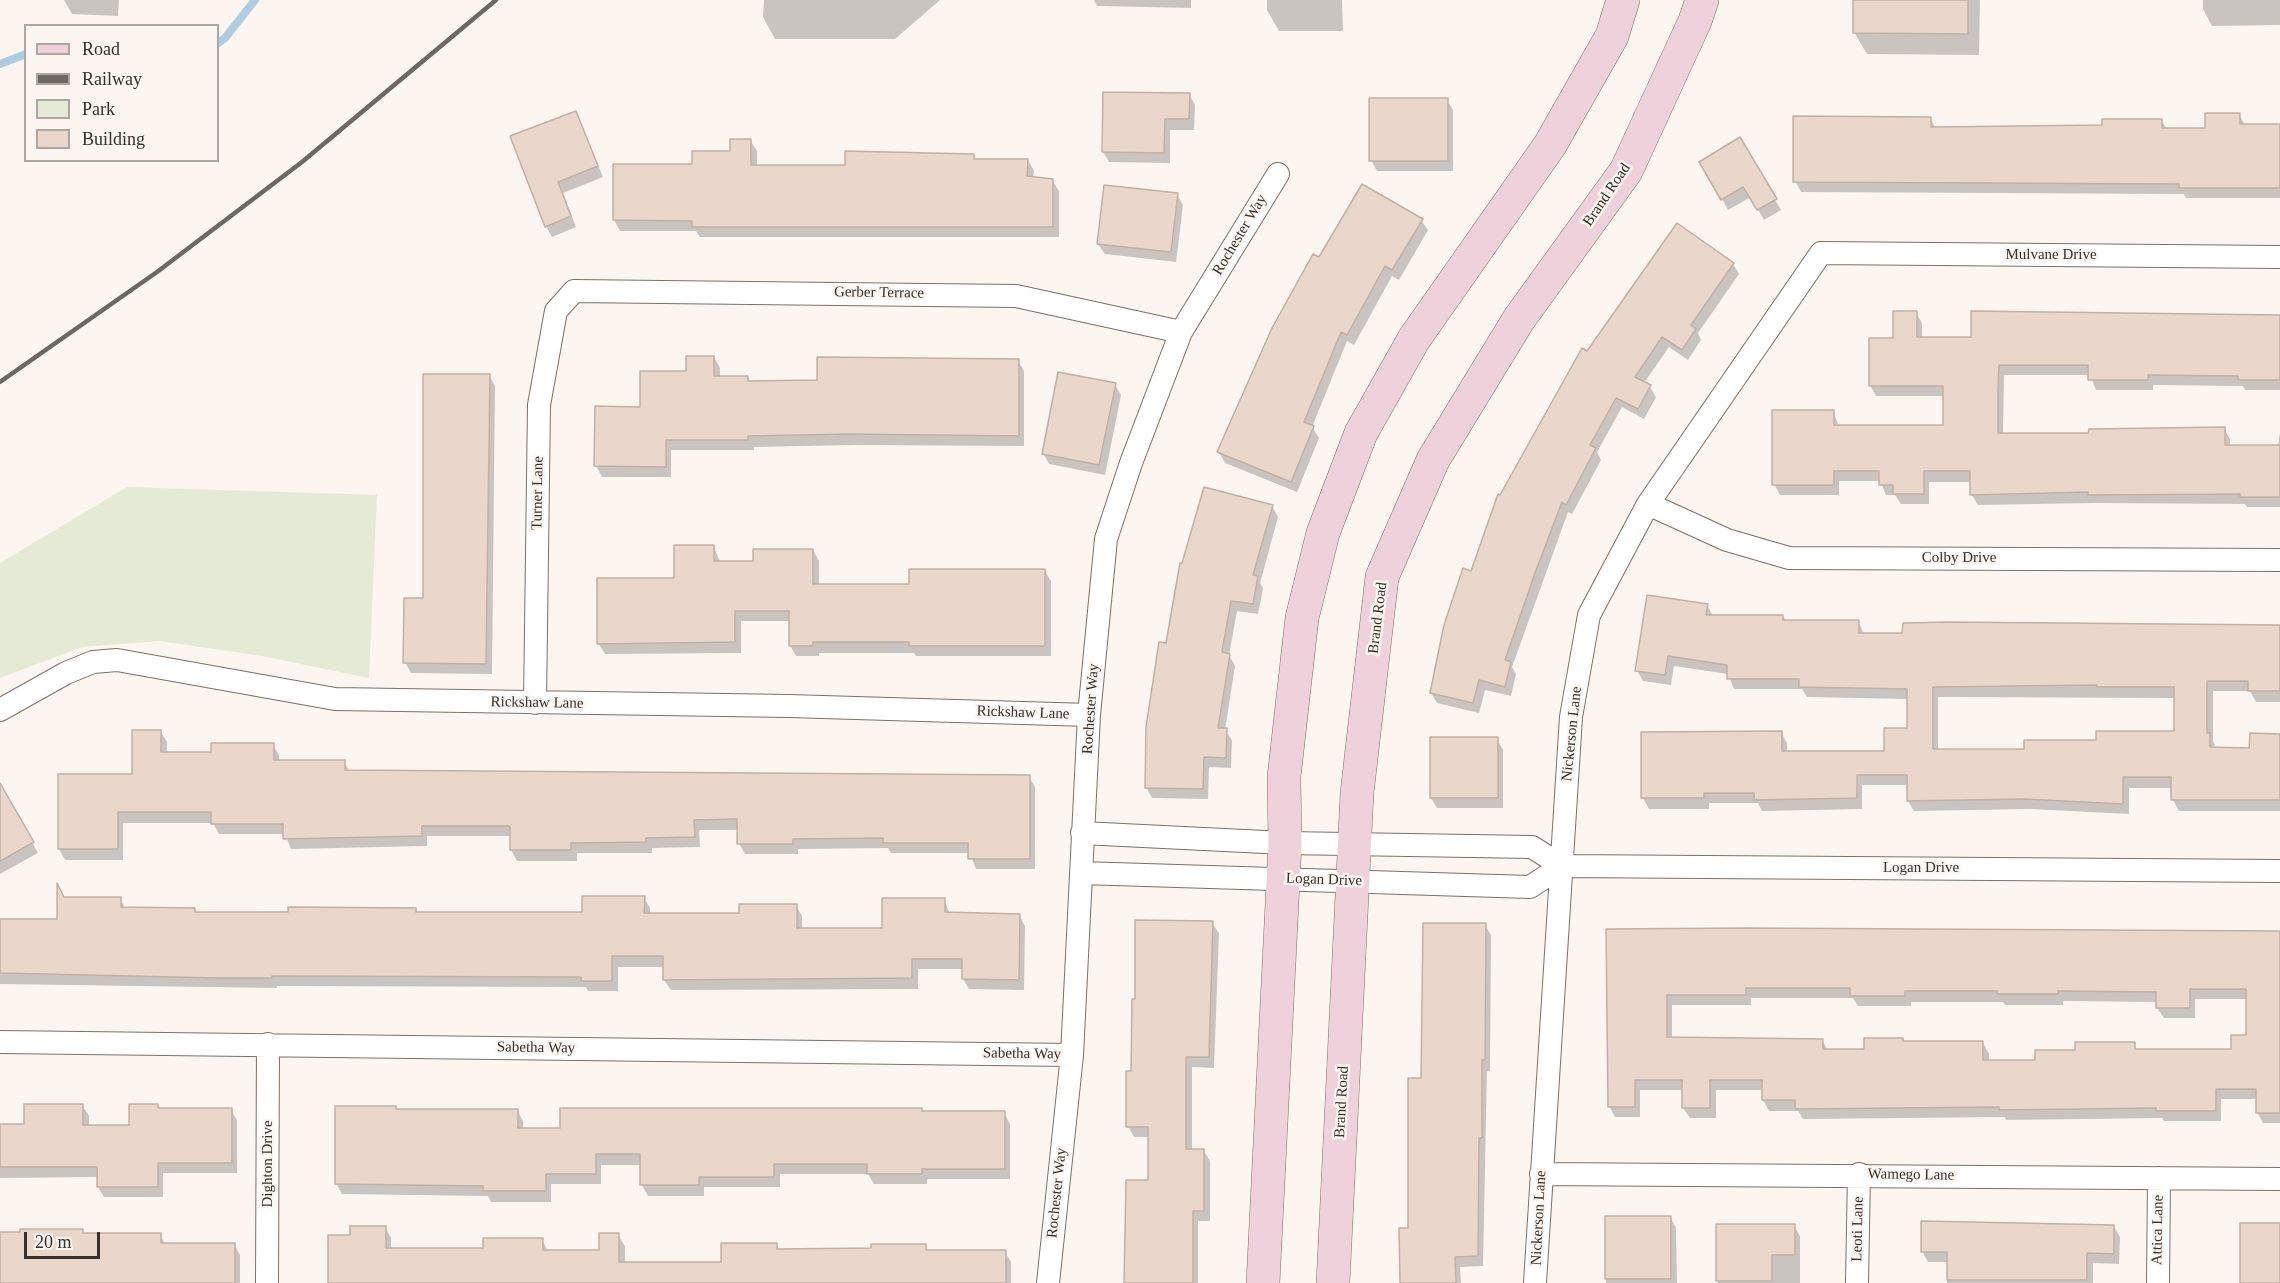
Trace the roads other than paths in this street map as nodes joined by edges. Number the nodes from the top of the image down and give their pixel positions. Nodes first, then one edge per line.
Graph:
1 (1623, 0) edge
2 (1702, 0) edge
3 (1278, 174) dead end
4 (1821, 253) joint
5 (2280, 257) edge
6 (574, 291) joint
7 (1181, 332) junction
8 (1647, 504) junction
9 (2280, 560) edge
10 (535, 703) junction
11 (0, 710) edge
12 (1089, 715) junction
13 (1082, 833) junction
14 (1285, 843) junction
15 (1354, 845) junction
16 (1562, 866) junction
17 (2280, 871) edge
18 (1081, 873) junction
19 (1283, 879) junction
20 (1353, 881) junction
21 (0, 1042) edge
22 (268, 1044) junction
23 (1072, 1055) junction
24 (1541, 1174) junction
25 (1859, 1174) junction
26 (2159, 1178) junction
27 (2280, 1179) edge
28 (267, 1283) edge
29 (1048, 1283) edge
30 (1263, 1283) edge
31 (1333, 1283) edge
32 (1535, 1283) edge
33 (1857, 1283) edge
34 (2158, 1283) edge

1 - 14 main road
2 - 15 main road, Brand Road
3 - 7 street, Rochester Way
4 - 5 street, Mulvane Drive
4 - 8 street, Nickerson Lane
6 - 7 street, Gerber Terrace
6 - 10 street, Turner Lane
7 - 12 street, Rochester Way
8 - 9 street, Colby Drive
8 - 16 street, Nickerson Lane
10 - 11 street, Rickshaw Lane
10 - 12 street, Rickshaw Lane
12 - 13 street, Rochester Way
13 - 14 street
13 - 18 street, Rochester Way
14 - 15 street
14 - 19 main road
15 - 16 street
15 - 20 main road, Brand Road
16 - 17 street, Logan Drive
16 - 20 street, Logan Drive
16 - 24 street, Nickerson Lane
18 - 19 street, Logan Drive
18 - 23 street, Rochester Way
19 - 20 street, Logan Drive
19 - 30 main road
20 - 31 main road, Brand Road
21 - 22 street, Sabetha Way
22 - 23 street, Sabetha Way
22 - 28 street, Dighton Drive
23 - 29 street, Rochester Way
24 - 25 street, Wamego Lane
24 - 32 street, Nickerson Lane
25 - 26 street, Wamego Lane
25 - 33 street, Leoti Lane
26 - 27 street, Wamego Lane
26 - 34 street, Attica Lane

